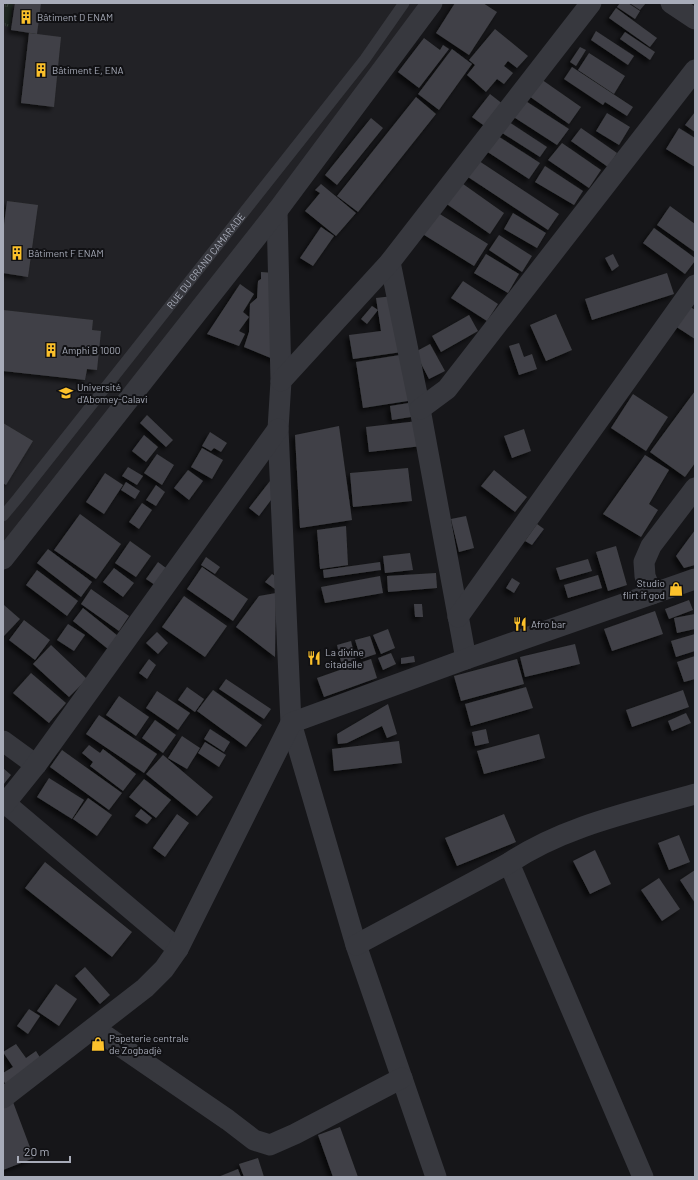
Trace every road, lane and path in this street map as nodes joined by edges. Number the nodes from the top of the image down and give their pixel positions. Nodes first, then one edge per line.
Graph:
1 (404, 3) edge
2 (432, 3) edge
3 (591, 3) edge
4 (671, 3) edge
5 (695, 19) edge
6 (695, 70) edge
7 (276, 211) junction
8 (390, 262) junction
9 (695, 285) edge
10 (282, 381) junction
11 (420, 409) junction
12 (278, 429) junction
13 (695, 488) edge
14 (3, 516) edge
15 (3, 559) edge
16 (695, 579) edge
17 (652, 594) junction
18 (458, 617) junction
19 (466, 659) junction
20 (291, 723) junction
21 (3, 741) edge
22 (36, 765) junction
23 (695, 794) edge
24 (4, 805) edge
25 (509, 863) junction
26 (356, 945) junction
27 (178, 949) junction
28 (94, 1028) junction
29 (402, 1078) junction
30 (3, 1098) edge
31 (436, 1177) edge
32 (642, 1177) edge

1 - 14 lane, RUE DU GRAND CAMARADE
2 - 7 street
3 - 8 street
4 - 5 street
6 - 11 street
7 - 10 street
7 - 15 street
8 - 10 street
8 - 11 street
9 - 18 street
10 - 12 street
11 - 18 street
12 - 20 street
12 - 22 street
13 - 17 street
16 - 17 street
17 - 19 street
18 - 19 street
19 - 20 street
20 - 26 street
20 - 27 street
21 - 22 street
22 - 24 street
23 - 25 street
24 - 27 street
25 - 26 street
25 - 32 street
26 - 29 street
27 - 28 street
28 - 29 street
28 - 30 street
29 - 31 street

